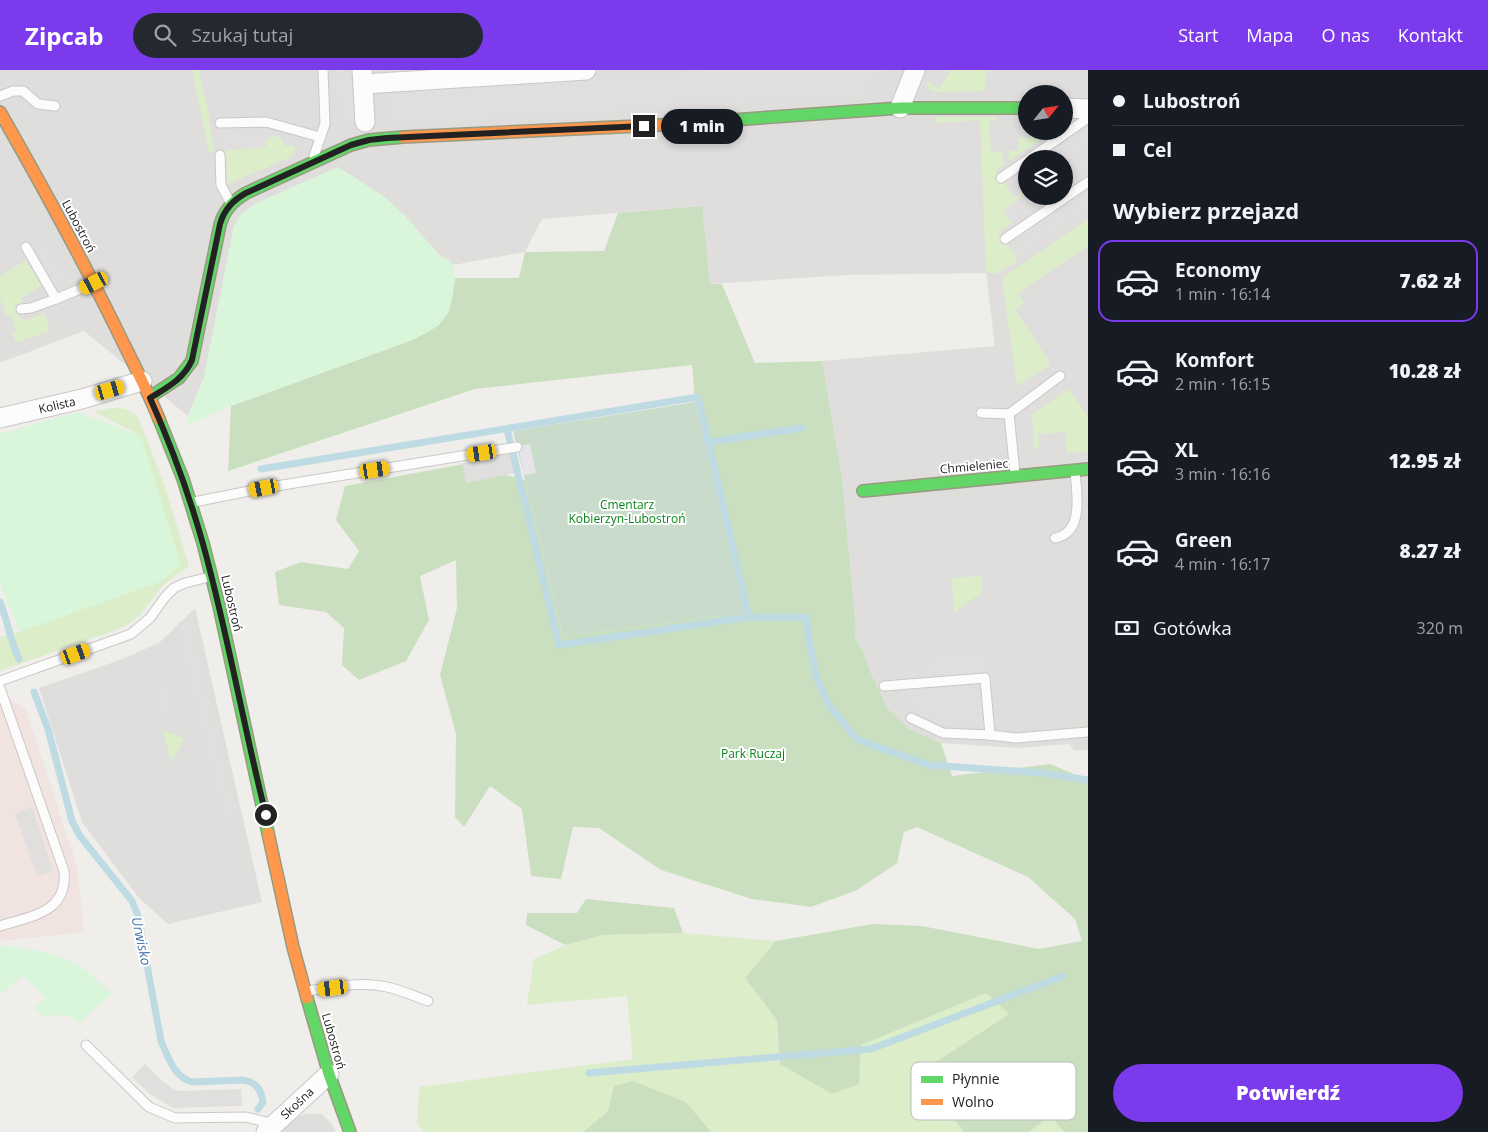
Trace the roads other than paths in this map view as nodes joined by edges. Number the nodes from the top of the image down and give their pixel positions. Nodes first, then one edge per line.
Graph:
1 (324, 70) edge
2 (586, 70) edge
3 (915, 70) edge
4 (363, 77) edge
5 (0, 96) edge
6 (55, 106) dead end
7 (900, 108) junction
8 (1018, 108) edge
9 (1073, 108) edge
10 (1088, 109) edge
11 (2, 118) edge
12 (1088, 118) edge
13 (220, 123) dead end
14 (367, 131) junction
15 (320, 137) junction
16 (1042, 150) edge
17 (220, 154) dead end
18 (312, 163) junction
19 (1018, 167) edge
20 (1001, 178) dead end
21 (1088, 182) edge
22 (231, 204) junction
23 (1005, 239) dead end
24 (26, 247) dead end
25 (94, 283) junction
26 (56, 299) junction
27 (22, 309) dead end
28 (1060, 376) dead end
29 (146, 389) junction
30 (981, 413) dead end
31 (1009, 414) junction
32 (0, 418) edge
33 (517, 447) dead end
34 (1088, 469) edge
35 (1074, 470) junction
36 (1015, 476) junction
37 (862, 491) dead end
38 (191, 503) junction
39 (1055, 538) dead end
40 (212, 576) junction
41 (0, 682) edge
42 (884, 686) dead end
43 (0, 688) edge
44 (911, 718) dead end
45 (1088, 732) edge
46 (990, 735) junction
47 (0, 926) edge
48 (305, 991) junction
49 (428, 1001) dead end
50 (86, 1045) dead end
51 (329, 1074) junction
52 (270, 1128) edge
53 (350, 1132) edge

1 - 15 lane
2 - 4 street
3 - 7 street
4 - 14 street
5 - 6 lane
7 - 8 street
7 - 14 street
9 - 10 street
11 - 25 street, Lubostroń
12 - 16 lane
13 - 15 lane
14 - 18 street
15 - 18 lane
17 - 22 lane
18 - 22 street
19 - 20 lane
21 - 23 lane
22 - 29 street
24 - 26 lane
25 - 26 lane
25 - 29 street, Lubostroń
26 - 27 lane
28 - 31 lane
29 - 32 street, Kolista
29 - 38 street, Lubostroń
30 - 31 lane
31 - 36 lane
33 - 38 lane
34 - 35 street, Chmieleniec
35 - 36 street, Chmieleniec
35 - 39 lane
36 - 37 street, Chmieleniec
38 - 40 street, Lubostroń
40 - 41 lane
40 - 48 street, Lubostroń
42 - 46 lane
43 - 47 lane
44 - 46 lane
45 - 46 lane
48 - 49 lane
48 - 51 street, Lubostroń
50 - 52 lane
51 - 52 street, Skośna
51 - 53 street, Lubostroń

